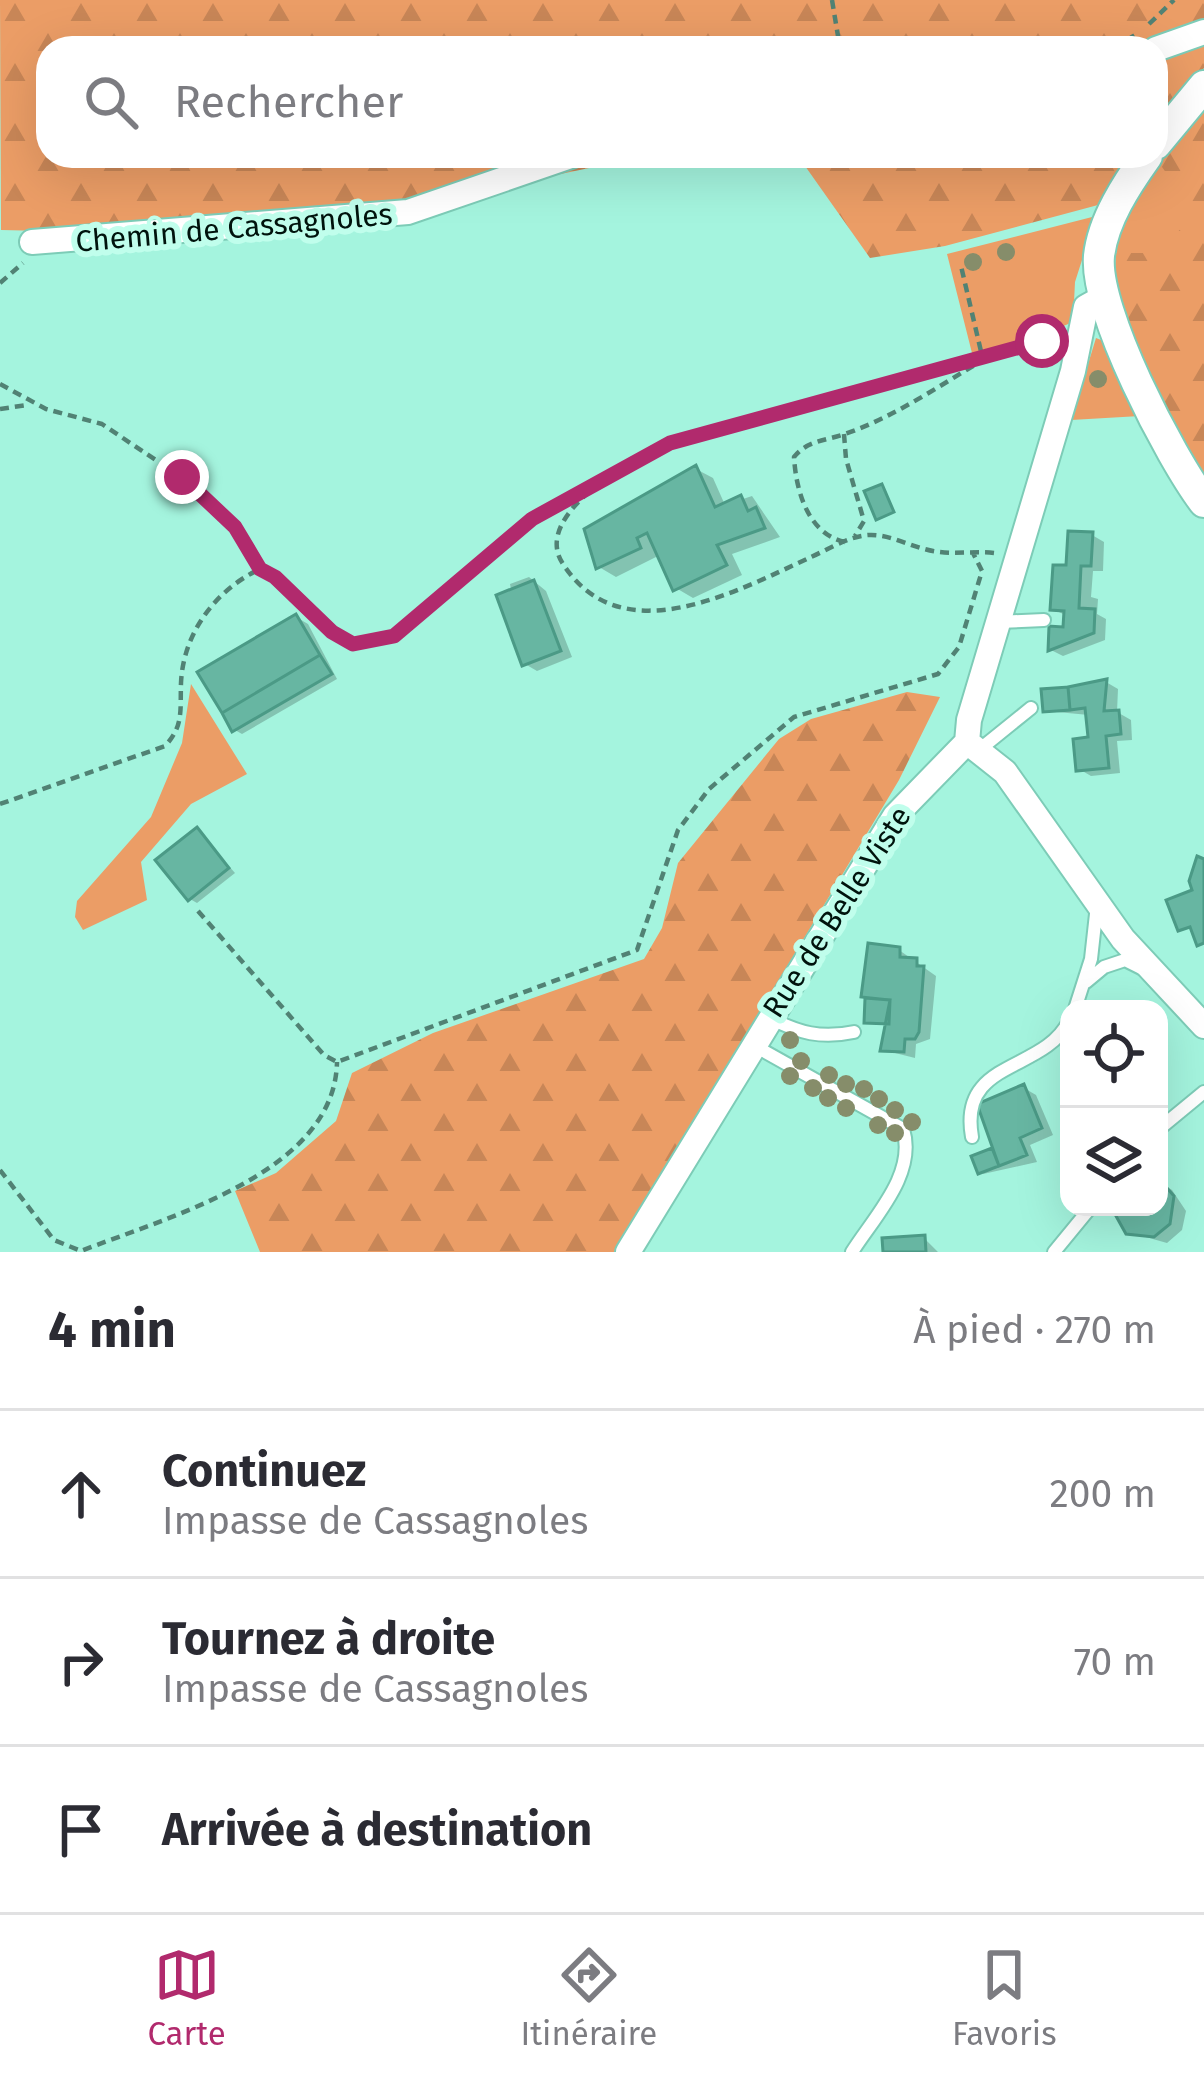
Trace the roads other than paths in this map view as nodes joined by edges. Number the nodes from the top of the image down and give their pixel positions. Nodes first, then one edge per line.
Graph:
1 (1204, 32) edge
2 (1168, 45) edge
3 (1204, 86) edge
4 (1168, 130) edge
5 (536, 168) edge
6 (1138, 168) edge
7 (32, 242) dead end
8 (1104, 297) junction
9 (1204, 502) edge
10 (1044, 620) dead end
11 (997, 622) junction
12 (1031, 708) dead end
13 (973, 746) junction
14 (1098, 903) junction
15 (1157, 976) junction
16 (1085, 983) junction
17 (1079, 1000) edge
18 (769, 1017) junction
19 (1204, 1026) edge
20 (1060, 1032) edge
21 (854, 1033) dead end
22 (751, 1044) junction
23 (1204, 1092) edge
24 (1168, 1122) edge
25 (972, 1137) dead end
26 (1083, 1216) edge
27 (628, 1252) edge
28 (852, 1252) edge
29 (1054, 1252) edge

1 - 2 street
3 - 4 street
5 - 7 street, Chemin de Cassagnoles
6 - 8 street
8 - 9 street
8 - 11 street
10 - 11 lane
11 - 13 street
12 - 13 lane
13 - 14 street
13 - 18 street, Rue de Belle Viste
14 - 15 street
14 - 16 lane
15 - 16 lane
15 - 19 street
16 - 17 lane
18 - 21 lane
18 - 22 street, Rue de Belle Viste
20 - 25 lane
22 - 27 street, Rue de Belle Viste
22 - 28 lane
23 - 24 lane
26 - 29 lane

